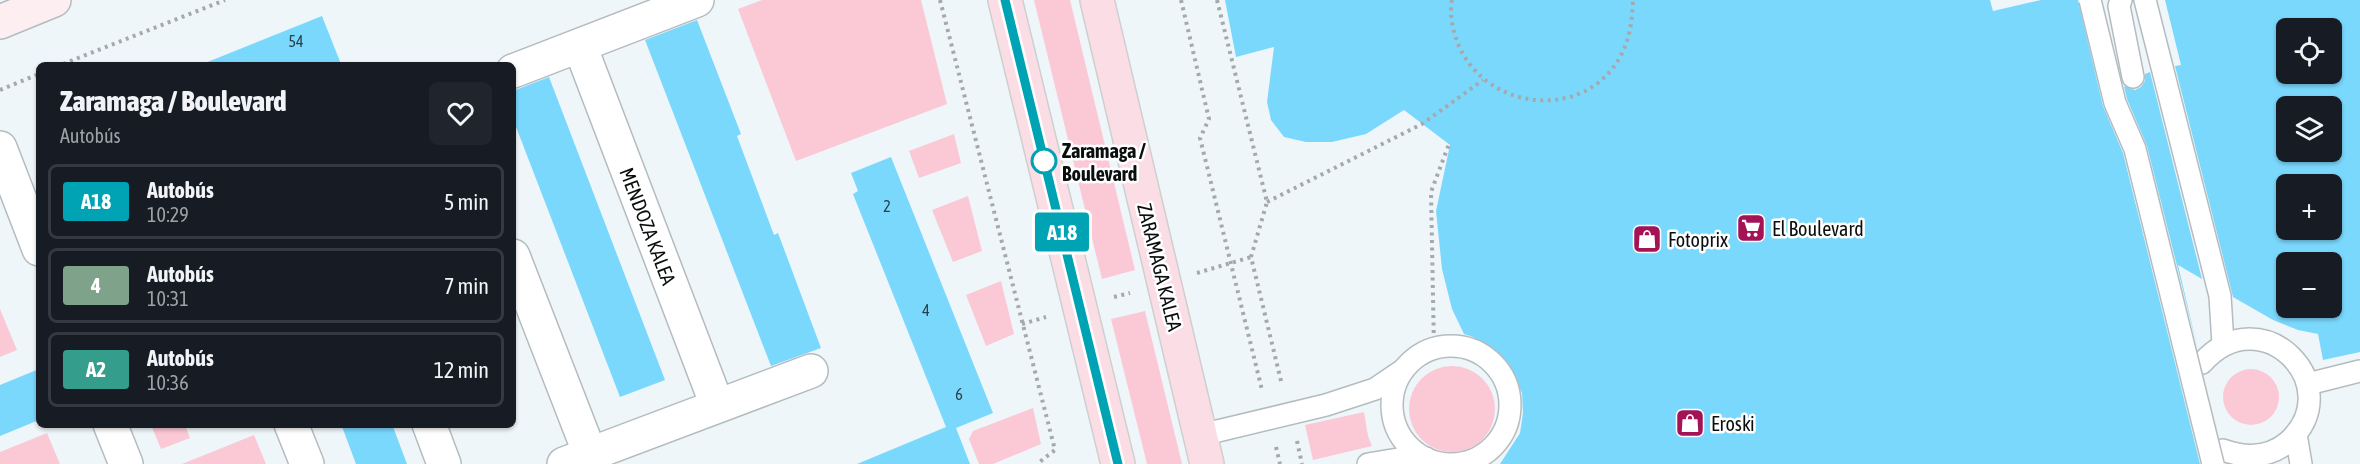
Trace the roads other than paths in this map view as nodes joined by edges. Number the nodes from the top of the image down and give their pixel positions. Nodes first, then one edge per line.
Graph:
1 (54, 0) edge
2 (697, 0) edge
3 (1005, 0) edge
4 (1097, 0) edge
5 (2090, 0) edge
6 (2121, 0) edge
7 (2145, 0) edge
8 (0, 22) edge
9 (580, 46) junction
10 (516, 70) edge
11 (2133, 77) dead end
12 (0, 148) edge
13 (36, 241) edge
14 (516, 266) edge
15 (2223, 344) junction
16 (2202, 363) dead end
17 (1403, 370) junction
18 (811, 371) dead end
19 (2360, 371) edge
20 (2308, 384) junction
21 (717, 405) junction
22 (1523, 413) dead end
23 (1506, 427) junction
24 (112, 428) edge
25 (293, 428) edge
26 (430, 428) edge
27 (2296, 434) junction
28 (1204, 449) edge
29 (2218, 457) edge
30 (1426, 458) junction
31 (577, 459) edge
32 (2248, 460) edge
33 (1464, 463) edge
34 (126, 464) edge
35 (307, 464) edge
36 (444, 464) edge
37 (1118, 464) edge
38 (1368, 464) edge
39 (2301, 464) edge

1 - 8 street
2 - 9 street
3 - 37 main road
4 - 28 main road, ZARAMAGA KALEA
5 - 29 lane, bridge
6 - 11 lane
7 - 15 lane
9 - 10 street
9 - 21 street, MENDOZA KALEA
12 - 13 street
14 - 31 street
15 - 16 lane
15 - 20 lane
17 - 23 lane
17 - 28 lane
17 - 30 lane
18 - 21 street
19 - 20 lane
20 - 27 lane
21 - 31 street
22 - 23 lane
23 - 33 lane
24 - 34 street
25 - 35 street
26 - 36 street
27 - 32 lane
27 - 39 lane
29 - 32 lane
30 - 33 lane
30 - 38 lane

